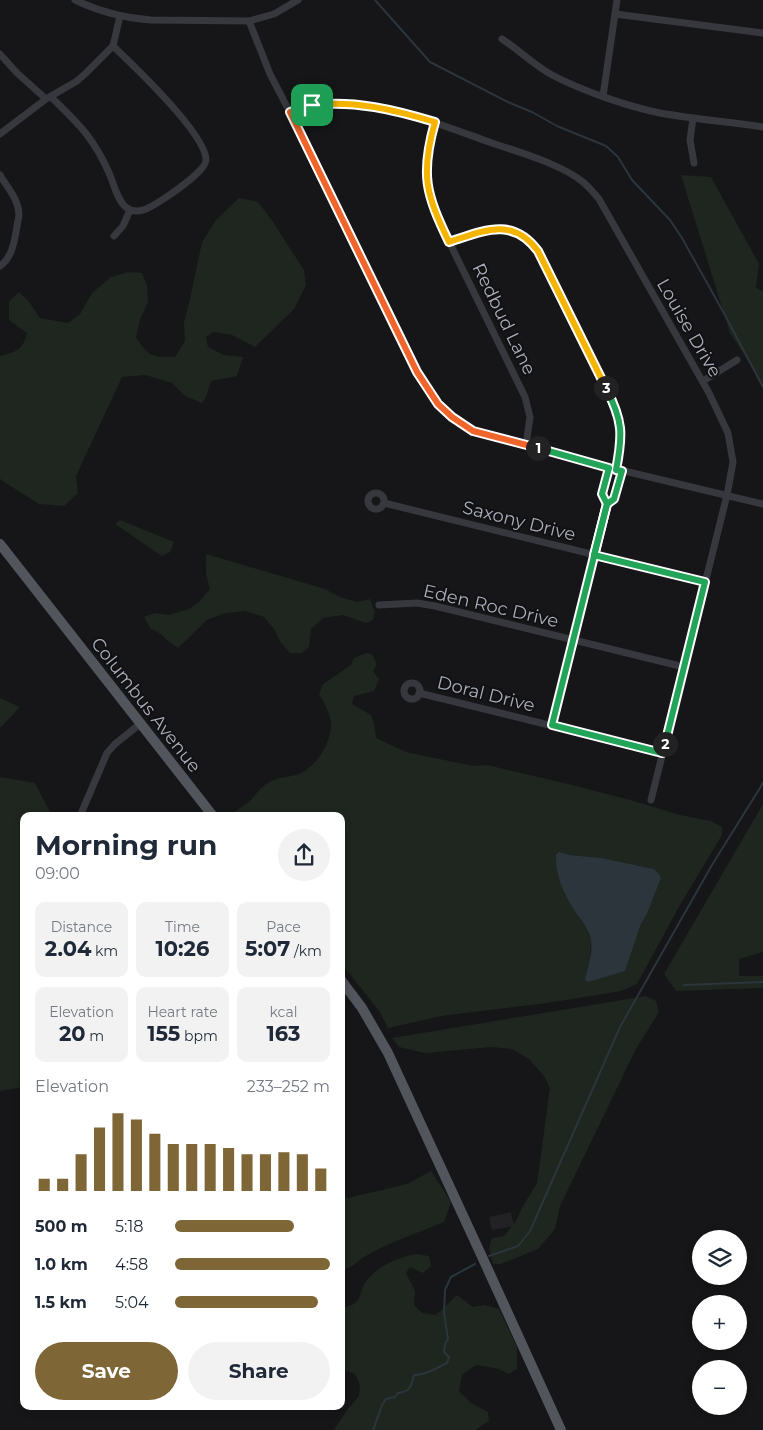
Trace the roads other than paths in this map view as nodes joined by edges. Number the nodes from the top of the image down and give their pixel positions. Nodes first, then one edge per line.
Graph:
1 (75, 0) edge
2 (298, 0) edge
3 (617, 0) edge
4 (615, 14) junction
5 (120, 16) junction
6 (249, 21) junction
7 (763, 33) edge
8 (502, 39) dead end
9 (113, 46) junction
10 (0, 54) edge
11 (603, 96) junction
12 (49, 98) junction
13 (290, 112) junction
14 (693, 118) junction
15 (435, 122) junction
16 (763, 127) edge
17 (0, 134) edge
18 (694, 163) dead end
19 (0, 175) edge
20 (130, 210) junction
21 (114, 236) dead end
22 (449, 242) junction
23 (0, 266) edge
24 (737, 360) dead end
25 (702, 381) junction
26 (526, 445) junction
27 (615, 469) junction
28 (726, 496) junction
29 (384, 503) dead end
30 (607, 504) junction
31 (763, 504) edge
32 (0, 544) edge
33 (594, 555) junction
34 (705, 582) junction
35 (378, 605) dead end
36 (573, 640) junction
37 (684, 667) junction
38 (419, 693) dead end
39 (140, 724) junction
40 (552, 725) junction
41 (662, 753) junction
42 (651, 800) dead end
43 (82, 812) edge
44 (210, 812) edge
45 (345, 985) edge
46 (561, 1430) edge

1 - 5 street
2 - 6 street
3 - 4 street
4 - 7 street
4 - 11 street
5 - 6 street
5 - 9 street
6 - 13 street
8 - 11 street
9 - 12 street
9 - 20 street
10 - 12 street
11 - 14 street
12 - 17 street
12 - 20 street
13 - 15 street, Louise Drive
13 - 26 street
14 - 16 street
14 - 18 street
15 - 22 street, Redbud Lane
15 - 25 street, Louise Drive
19 - 23 street
20 - 21 street
22 - 26 street, Redbud Lane
22 - 27 street
24 - 25 street
25 - 28 street, Louise Drive
26 - 27 street
27 - 28 street
27 - 30 street
27 - 30 street
28 - 31 street
28 - 34 street, Louise Drive
29 - 33 street, Saxony Drive
30 - 33 street
32 - 39 main road, Columbus Avenue
33 - 34 street, Saxony Drive
33 - 36 street
34 - 37 street, Louise Drive
35 - 36 street, Eden Roc Drive
36 - 37 street, Eden Roc Drive
36 - 40 street
37 - 41 street, Louise Drive
38 - 40 street, Doral Drive
39 - 43 street
39 - 44 main road, Columbus Avenue
40 - 41 street, Doral Drive
41 - 42 street, Louise Drive
45 - 46 main road

